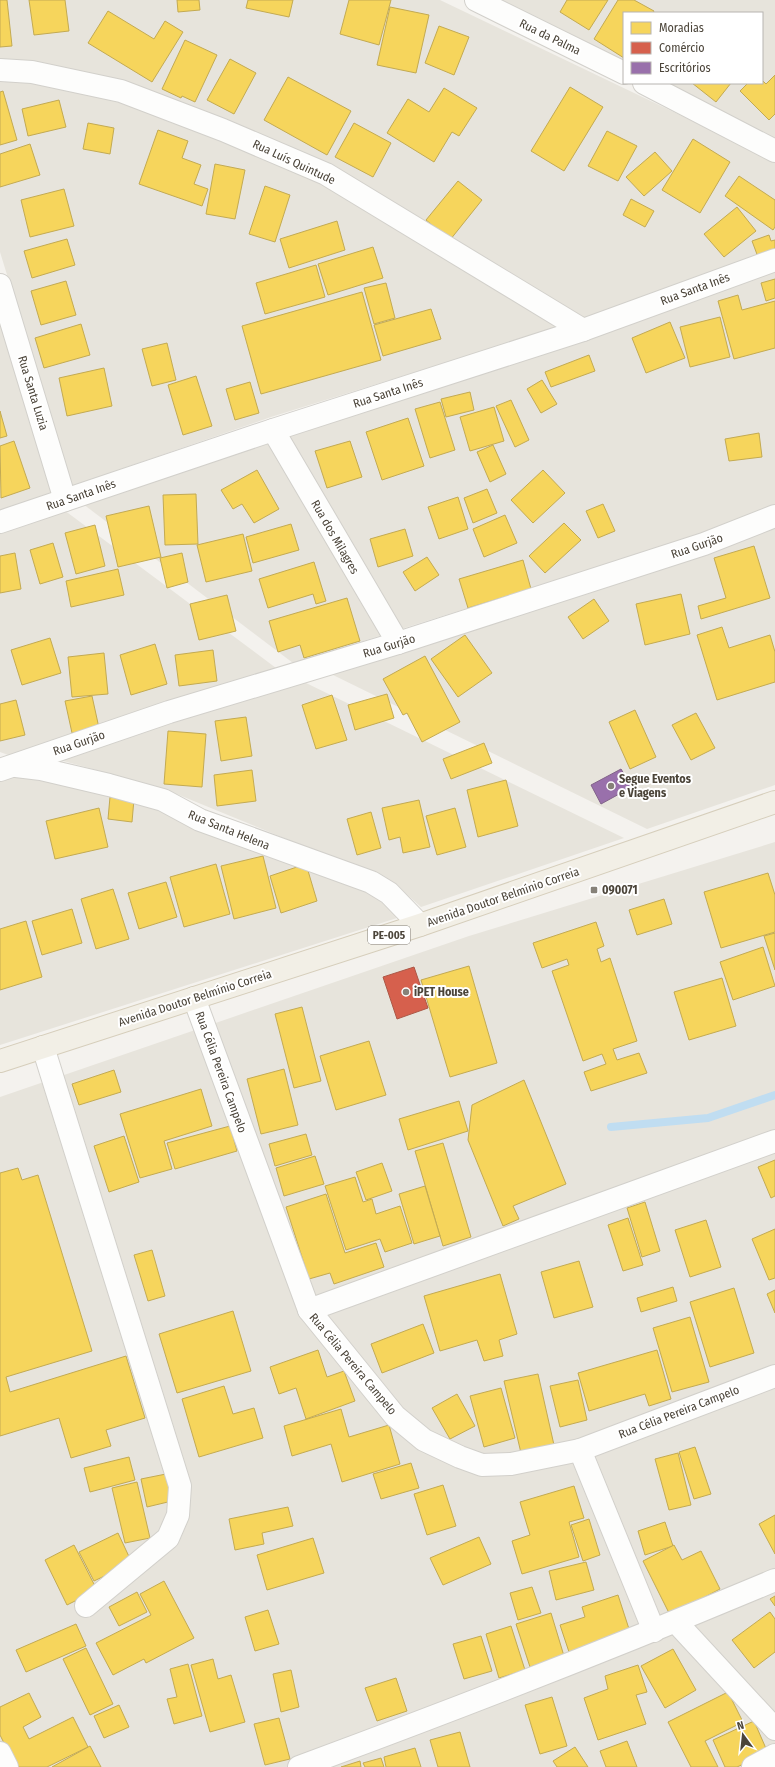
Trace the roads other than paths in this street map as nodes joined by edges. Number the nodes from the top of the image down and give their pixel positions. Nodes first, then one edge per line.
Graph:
1 (476, 0) edge
2 (0, 70) edge
3 (623, 73) edge
4 (646, 84) edge
5 (775, 151) edge
6 (775, 260) edge
7 (0, 285) edge
8 (583, 330) junction
9 (273, 430) junction
10 (65, 500) junction
11 (775, 516) edge
12 (0, 522) edge
13 (398, 643) junction
14 (4, 766) edge
15 (775, 802) edge
16 (420, 925) junction
17 (194, 998) junction
18 (43, 1047) junction
19 (0, 1061) edge
20 (775, 1142) edge
21 (308, 1310) junction
22 (775, 1376) edge
23 (580, 1450) junction
24 (775, 1580) edge
25 (86, 1606) dead end
26 (676, 1622) junction
27 (654, 1631) junction
28 (775, 1729) edge
29 (0, 1753) edge
30 (775, 1754) edge
31 (7, 1767) edge
32 (299, 1767) edge
33 (753, 1767) edge

1 - 3 street, Rua da Palma
2 - 8 street, Rua Luís Quintude
4 - 5 street
6 - 8 street, Rua Santa Inês
7 - 10 street, Rua Santa Luzia
8 - 9 street, Rua Santa Inês
9 - 10 street, Rua Santa Inês
9 - 13 street, Rua dos Milagres
10 - 12 street, Rua Santa Inês
11 - 13 street, Rua Gurjão
13 - 14 street, Rua Gurjão
14 - 16 street, Rua Santa Helena
15 - 16 main road, Avenida Doutor Belmínio Correia / PE-005
16 - 17 main road, Avenida Doutor Belmínio Correia / PE-005
17 - 18 main road, Avenida Doutor Belmínio Correia / PE-005
17 - 21 street, Rua Célia Pereira Campelo
18 - 19 main road, Avenida Doutor Belmínio Correia / PE-005
18 - 25 street
20 - 21 street
21 - 23 street, Rua Célia Pereira Campelo
22 - 23 street, Rua Célia Pereira Campelo
23 - 27 street
24 - 26 street
26 - 27 street
26 - 28 street
27 - 32 street
29 - 31 street
30 - 33 street

